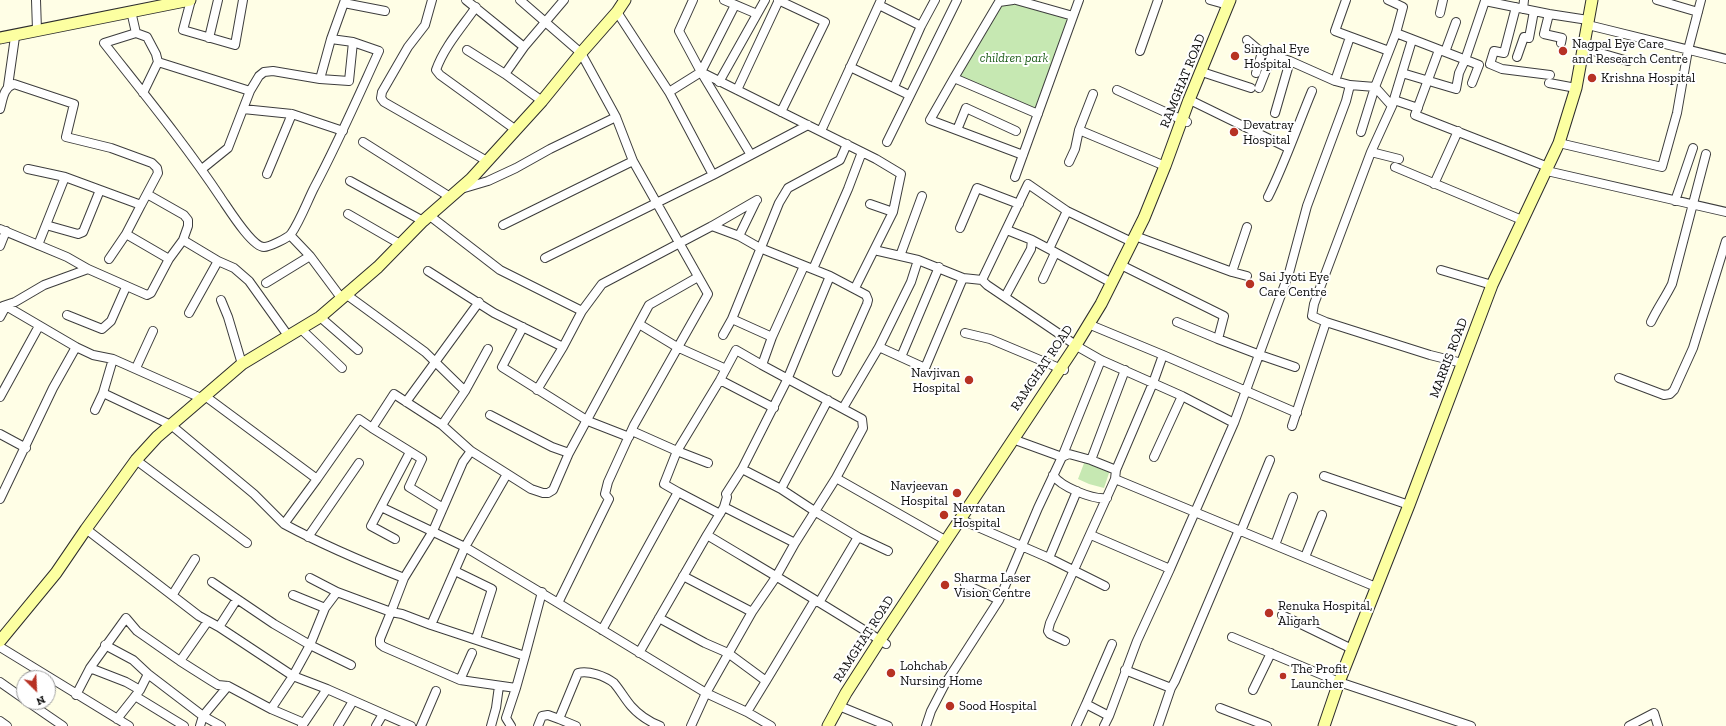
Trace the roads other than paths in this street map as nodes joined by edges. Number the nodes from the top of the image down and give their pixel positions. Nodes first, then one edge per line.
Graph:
1 (36, 0) edge
2 (191, 0) edge
3 (218, 0) edge
4 (243, 0) edge
5 (432, 0) edge
6 (466, 0) edge
7 (520, 0) edge
8 (564, 0) edge
9 (626, 0) edge
10 (693, 0) edge
11 (724, 0) edge
12 (765, 0) edge
13 (779, 0) edge
14 (934, 0) edge
15 (957, 0) edge
16 (1013, 0) edge
17 (1016, 0) edge
18 (1078, 0) edge
19 (1158, 0) edge
20 (1210, 0) edge
21 (1346, 0) edge
22 (1388, 0) edge
23 (1443, 0) edge
24 (1524, 0) edge
25 (1592, 0) edge
26 (1657, 0) edge
27 (1701, 0) edge
28 (175, 1) edge
29 (345, 1) edge
30 (880, 2) edge
31 (1231, 2) edge
32 (735, 5) junction
33 (476, 7) junction
34 (1519, 8) junction
35 (131, 11) junction
36 (385, 11) dead end
37 (1534, 11) junction
38 (617, 12) junction
39 (1698, 12) junction
40 (1440, 13) dead end
41 (757, 14) junction
42 (1549, 14) junction
43 (1073, 16) junction
44 (546, 22) junction
45 (1456, 22) dead end
46 (1588, 23) junction
47 (921, 26) junction
48 (36, 30) junction
49 (136, 33) junction
50 (1396, 34) junction
51 (15, 36) junction
52 (1218, 36) junction
53 (1350, 37) junction
54 (0, 38) edge
55 (209, 38) junction
56 (331, 39) junction
57 (1247, 40) dead end
58 (1412, 40) junction
59 (353, 42) junction
60 (1561, 43) dead end
61 (524, 47) junction
62 (1583, 48) junction
63 (467, 50) dead end
64 (1688, 50) junction
65 (1389, 51) junction
66 (1442, 51) junction
67 (1140, 52) dead end
68 (1262, 52) junction
69 (581, 53) junction
70 (1272, 55) junction
71 (1517, 57) dead end
72 (1726, 59) edge
73 (1466, 60) junction
74 (1290, 61) junction
75 (1628, 61) dead end
76 (158, 62) junction
77 (850, 67) junction
78 (701, 72) junction
79 (1205, 73) junction
80 (1256, 73) dead end
81 (1402, 73) junction
82 (505, 74) junction
83 (954, 78) junction
84 (320, 79) junction
85 (349, 81) junction
86 (1428, 81) junction
87 (719, 82) junction
88 (1335, 82) junction
89 (1472, 83) dead end
90 (1350, 85) junction
91 (8, 86) junction
92 (363, 86) junction
93 (894, 87) junction
94 (1375, 87) junction
95 (1576, 88) junction
96 (737, 90) junction
97 (1117, 90) dead end
98 (250, 91) junction
99 (1312, 91) dead end
100 (669, 92) junction
101 (143, 93) junction
102 (909, 94) junction
103 (1092, 94) dead end
104 (542, 101) junction
105 (1194, 102) junction
106 (1393, 103) junction
107 (1418, 108) junction
108 (0, 109) edge
109 (243, 109) junction
110 (781, 112) junction
111 (1275, 113) dead end
112 (292, 114) junction
113 (1038, 114) junction
114 (616, 117) junction
115 (1184, 120) junction
116 (808, 125) junction
117 (516, 130) junction
118 (957, 130) junction
119 (1079, 130) junction
120 (343, 131) junction
121 (821, 131) junction
122 (1016, 131) dead end
123 (1458, 131) junction
124 (1361, 132) dead end
125 (363, 142) dead end
126 (887, 142) dead end
127 (1559, 143) junction
128 (847, 144) junction
129 (1288, 148) junction
130 (1693, 148) dead end
131 (862, 152) junction
132 (1371, 152) junction
133 (752, 154) junction
134 (1706, 154) dead end
135 (1023, 155) junction
136 (1398, 159) dead end
137 (487, 161) junction
138 (633, 161) junction
139 (1069, 162) dead end
140 (1165, 166) junction
141 (1395, 167) dead end
142 (28, 169) dead end
143 (202, 169) junction
144 (1548, 169) junction
145 (267, 174) dead end
146 (713, 175) junction
147 (65, 177) junction
148 (1015, 177) dead end
149 (350, 181) dead end
150 (1434, 184) junction
151 (100, 190) junction
152 (147, 194) junction
153 (454, 194) junction
154 (922, 196) dead end
155 (1268, 198) dead end
156 (1675, 201) junction
157 (657, 202) junction
158 (870, 204) dead end
159 (1019, 204) junction
160 (141, 205) junction
161 (1693, 205) junction
162 (1067, 211) junction
163 (893, 212) junction
164 (1726, 212) edge
165 (348, 214) dead end
166 (426, 218) junction
167 (1522, 220) junction
168 (46, 224) junction
169 (503, 225) dead end
170 (712, 226) junction
171 (1247, 226) dead end
172 (960, 228) dead end
173 (3, 230) edge
174 (1007, 230) junction
175 (126, 234) junction
176 (290, 235) junction
177 (739, 236) junction
178 (1136, 238) junction
179 (183, 240) junction
180 (1032, 240) junction
181 (1726, 241) edge
182 (680, 243) junction
183 (400, 244) junction
184 (38, 245) junction
185 (0, 246) edge
186 (760, 248) junction
187 (874, 250) junction
188 (1052, 251) junction
189 (310, 256) junction
190 (900, 256) junction
191 (545, 258) dead end
192 (109, 259) dead end
193 (169, 259) junction
194 (918, 260) junction
195 (218, 261) junction
196 (804, 266) junction
197 (939, 267) junction
198 (1125, 267) junction
199 (88, 269) junction
200 (813, 269) junction
201 (1441, 270) dead end
202 (428, 271) dead end
203 (1232, 272) junction
204 (830, 276) junction
205 (1247, 276) dead end
206 (698, 277) junction
207 (963, 278) junction
208 (1043, 279) dead end
209 (982, 280) junction
210 (266, 283) dead end
211 (1112, 283) junction
212 (1492, 286) junction
213 (126, 287) junction
214 (855, 288) junction
215 (345, 297) junction
216 (1005, 297) junction
217 (221, 300) dead end
218 (479, 302) junction
219 (3, 306) edge
220 (582, 312) junction
221 (189, 314) dead end
222 (67, 315) dead end
223 (0, 317) edge
224 (320, 317) junction
225 (732, 319) junction
226 (1177, 322) dead end
227 (1326, 322) junction
228 (1651, 322) dead end
229 (639, 324) junction
230 (39, 326) junction
231 (523, 326) junction
232 (1093, 326) junction
233 (301, 329) junction
234 (153, 331) dead end
235 (965, 333) dead end
236 (723, 335) dead end
237 (289, 337) junction
238 (772, 337) junction
239 (1218, 339) junction
240 (1078, 346) junction
241 (76, 347) junction
242 (563, 347) junction
243 (677, 347) junction
244 (879, 347) junction
245 (488, 349) dead end
246 (358, 350) dead end
247 (1163, 355) junction
248 (1260, 355) junction
249 (902, 357) junction
250 (113, 359) junction
251 (1101, 360) junction
252 (436, 362) junction
253 (1462, 363) junction
254 (242, 364) junction
255 (762, 365) junction
256 (1295, 367) dead end
257 (136, 368) junction
258 (342, 368) dead end
259 (726, 369) junction
260 (1062, 369) junction
261 (1125, 370) junction
262 (837, 372) dead end
263 (1619, 378) dead end
264 (720, 380) junction
265 (787, 380) junction
266 (1153, 383) junction
267 (537, 390) junction
268 (465, 391) junction
269 (1245, 391) junction
270 (103, 393) junction
271 (1182, 396) junction
272 (0, 397) edge
273 (203, 397) junction
274 (828, 400) junction
275 (406, 402) junction
276 (774, 408) junction
277 (843, 408) junction
278 (95, 410) dead end
279 (1297, 413) junction
280 (490, 415) dead end
281 (588, 421) junction
282 (1234, 423) junction
283 (171, 425) junction
284 (442, 425) junction
285 (1292, 426) dead end
286 (372, 428) junction
287 (0, 434) edge
288 (630, 434) junction
289 (1018, 441) junction
290 (26, 448) junction
291 (471, 451) junction
292 (677, 451) junction
293 (410, 452) junction
294 (569, 453) junction
295 (1062, 457) junction
296 (1154, 457) dead end
297 (136, 460) junction
298 (1091, 460) junction
299 (1270, 460) dead end
300 (708, 462) dead end
301 (359, 463) dead end
302 (742, 469) junction
303 (1116, 470) junction
304 (507, 474) junction
305 (1053, 475) junction
306 (1324, 476) dead end
307 (836, 478) junction
308 (317, 479) junction
309 (1115, 480) junction
310 (781, 489) junction
311 (1077, 491) junction
312 (678, 492) junction
313 (1293, 497) dead end
314 (1107, 498) junction
315 (0, 499) edge
316 (1409, 505) junction
317 (381, 507) junction
318 (443, 508) junction
319 (722, 511) junction
320 (816, 512) junction
321 (1195, 512) junction
322 (1322, 515) dead end
323 (964, 521) junction
324 (284, 524) junction
325 (86, 529) junction
326 (433, 531) junction
327 (1240, 531) junction
328 (707, 534) junction
329 (1091, 535) junction
330 (858, 536) junction
331 (308, 537) junction
332 (395, 539) dead end
333 (945, 540) junction
334 (247, 543) dead end
335 (795, 543) junction
336 (1275, 545) junction
337 (465, 547) junction
338 (1022, 547) junction
339 (888, 551) dead end
340 (1305, 557) junction
341 (1049, 558) junction
342 (195, 559) dead end
343 (1170, 568) junction
344 (1073, 570) junction
345 (455, 571) junction
346 (683, 576) junction
347 (776, 577) junction
348 (310, 578) dead end
349 (404, 578) junction
350 (212, 582) dead end
351 (965, 584) dead end
352 (1105, 586) dead end
353 (1376, 587) junction
354 (337, 592) junction
355 (542, 592) junction
356 (173, 594) junction
357 (293, 595) dead end
358 (237, 599) junction
359 (999, 600) junction
360 (820, 602) junction
361 (558, 603) junction
362 (325, 608) junction
363 (391, 612) junction
364 (752, 612) junction
365 (1282, 615) dead end
366 (659, 618) junction
367 (208, 621) junction
368 (431, 625) junction
369 (219, 627) junction
370 (602, 630) junction
371 (1232, 637) dead end
372 (476, 639) junction
373 (0, 641) edge
374 (1065, 641) dead end
375 (883, 642) junction
376 (1112, 644) dead end
377 (105, 645) junction
378 (310, 645) junction
379 (0, 647) edge
380 (1352, 649) junction
381 (472, 653) dead end
382 (639, 653) junction
383 (728, 653) junction
384 (1271, 653) junction
385 (525, 656) junction
386 (180, 660) junction
387 (351, 665) dead end
388 (90, 668) junction
389 (1125, 670) junction
390 (148, 674) junction
391 (293, 676) junction
392 (460, 680) junction
393 (766, 681) junction
394 (0, 682) edge
395 (1339, 682) junction
396 (228, 686) junction
397 (499, 686) junction
398 (516, 688) junction
399 (1171, 688) junction
400 (327, 689) junction
401 (1253, 690) dead end
402 (436, 691) dead end
403 (16, 693) edge
404 (138, 693) junction
405 (706, 693) junction
406 (76, 695) junction
407 (353, 701) junction
408 (1086, 704) junction
409 (842, 707) junction
410 (1220, 708) dead end
411 (271, 709) junction
412 (40, 710) edge
413 (747, 712) junction
414 (383, 714) junction
415 (203, 716) junction
416 (1109, 716) junction
417 (117, 719) junction
418 (559, 719) junction
419 (0, 721) edge
420 (303, 725) edge
421 (7, 726) edge
422 (63, 726) edge
423 (129, 726) edge
424 (184, 726) edge
425 (200, 726) edge
426 (221, 726) edge
427 (338, 726) edge
428 (376, 726) edge
429 (411, 726) edge
430 (421, 726) edge
431 (491, 726) edge
432 (511, 726) edge
433 (538, 726) edge
434 (576, 726) edge
435 (660, 726) edge
436 (692, 726) edge
437 (771, 726) edge
438 (828, 726) edge
439 (835, 726) edge
440 (888, 726) edge
441 (926, 726) edge
442 (1076, 726) edge
443 (1104, 726) edge
444 (1158, 726) edge
445 (1267, 726) edge
446 (1324, 726) edge
447 (1471, 726) edge
448 (1629, 726) edge
449 (1658, 726) edge

1 - 48 street
2 - 28 street
2 - 55 street
3 - 55 street
4 - 55 street
5 - 137 street
6 - 33 street
7 - 44 street
8 - 44 street
9 - 38 street
10 - 78 street
11 - 32 street
12 - 41 street
13 - 96 street
13 - 110 street
14 - 47 street
15 - 102 street
16 - 83 street
17 - 43 street
18 - 43 street
19 - 67 street
20 - 31 street
21 - 53 street
22 - 50 street
23 - 40 street
24 - 34 street
25 - 46 street, MARRIS ROAD
26 - 39 street
27 - 39 street
28 - 35 street
29 - 36 street
29 - 56 street
30 - 47 street
30 - 77 street
31 - 52 street, RAMGHAT ROAD
32 - 41 street
32 - 78 street
33 - 61 street
33 - 117 street
34 - 37 street
34 - 73 street
34 - 95 street
35 - 48 street
35 - 49 street
37 - 42 street
37 - 71 street
38 - 69 street
38 - 100 street
39 - 64 street
41 - 87 street
42 - 46 street
42 - 60 street
43 - 113 street
44 - 61 street
44 - 69 street
45 - 66 street
46 - 62 street, MARRIS ROAD
46 - 64 street
47 - 93 street
48 - 51 street
49 - 76 street
49 - 101 street
50 - 58 street
50 - 65 street
51 - 54 street
51 - 91 street
52 - 79 street, RAMGHAT ROAD
52 - 115 street, RAMGHAT ROAD
53 - 65 street
53 - 88 street
56 - 59 street
56 - 84 street
57 - 68 street
58 - 66 street
58 - 81 street
59 - 85 street
59 - 92 street
61 - 82 street
62 - 75 street
62 - 95 street, MARRIS ROAD
63 - 82 street
64 - 72 street
64 - 127 street
65 - 94 street
66 - 73 street
66 - 86 street
68 - 70 street
68 - 80 street
69 - 104 street
69 - 114 street
70 - 74 street
70 - 79 street
73 - 86 street
73 - 89 street
74 - 88 street
74 - 111 street
76 - 98 street
76 - 101 street
77 - 93 street
77 - 121 street
78 - 87 street
78 - 100 street
78 - 133 street
79 - 105 street, RAMGHAT ROAD
81 - 86 street
81 - 106 street
82 - 104 street
83 - 113 street
83 - 118 street
84 - 85 street
84 - 98 street
85 - 92 street
86 - 107 street
87 - 96 street
88 - 90 street
90 - 94 street
90 - 248 street
91 - 108 street
91 - 152 street
92 - 120 street
93 - 102 street
94 - 106 street
94 - 124 street
95 - 127 street, MARRIS ROAD
96 - 110 street
97 - 115 street
98 - 109 street
99 - 129 street
100 - 146 street
101 - 143 street
102 - 126 street
103 - 119 street
104 - 117 street
105 - 115 street, RAMGHAT ROAD
105 - 129 street
106 - 107 street
106 - 132 street
107 - 123 street
109 - 112 street
109 - 143 street
110 - 116 street
112 - 120 street
112 - 145 street
113 - 135 street
114 - 138 street
114 - 153 street
115 - 140 street, RAMGHAT ROAD
115 - 178 street, RAMGHAT ROAD
116 - 121 street
116 - 133 street
117 - 137 street
118 - 122 street
118 - 135 street
119 - 139 street
119 - 140 street
120 - 176 street
121 - 128 street
123 - 144 street
123 - 150 street
125 - 153 street
127 - 144 street, MARRIS ROAD
128 - 131 street
128 - 186 street
129 - 155 street
130 - 156 street
131 - 163 street
131 - 200 street
132 - 136 street
132 - 227 street
133 - 146 street
134 - 161 street
135 - 148 street
137 - 153 street
138 - 157 street
138 - 169 street
140 - 178 street, RAMGHAT ROAD
141 - 150 street
142 - 147 street
143 - 176 street
144 - 156 street
144 - 167 street, MARRIS ROAD
146 - 157 street
147 - 151 street
147 - 168 street
149 - 166 street
150 - 167 street
151 - 160 street
151 - 168 street
152 - 160 street
152 - 179 street
153 - 166 street
154 - 190 street
156 - 161 street
157 - 182 street
157 - 191 street
158 - 163 street
159 - 162 street
159 - 172 street
159 - 174 street
160 - 175 street
161 - 164 street
161 - 228 street
162 - 178 street
162 - 188 street
163 - 187 street
165 - 183 street
166 - 183 street
166 - 220 street
167 - 212 street, MARRIS ROAD
168 - 184 street
170 - 177 street
170 - 177 street
170 - 182 street
171 - 203 street
173 - 184 street
173 - 185 street
174 - 180 street
174 - 209 street
175 - 192 street
175 - 193 street
176 - 189 street
177 - 186 street
178 - 198 street, RAMGHAT ROAD
178 - 203 street
178 - 211 street, RAMGHAT ROAD
179 - 193 street
179 - 195 street
180 - 188 street
180 - 216 street
181 - 263 street
182 - 206 street
182 - 220 street
183 - 215 street
184 - 199 street
186 - 196 street
186 - 225 street
187 - 190 street
187 - 214 street
188 - 208 street
188 - 211 street
189 - 210 street
189 - 215 street
190 - 194 street
193 - 213 street
194 - 197 street
194 - 244 street
195 - 221 street
195 - 237 street
196 - 200 street
196 - 238 street
197 - 207 street
197 - 249 street
198 - 232 street, RAMGHAT ROAD
198 - 239 street
199 - 213 street
199 - 219 street
200 - 204 street
201 - 212 street
202 - 218 street
203 - 205 street
204 - 214 street
204 - 265 street
206 - 229 street
206 - 243 street
207 - 209 street
207 - 249 street
209 - 216 street
211 - 240 street, RAMGHAT ROAD
212 - 253 street, MARRIS ROAD
213 - 222 street
214 - 262 street
215 - 224 street
215 - 252 street
216 - 240 street
217 - 254 street
218 - 231 street
218 - 252 street
219 - 223 street
219 - 230 street
220 - 242 street
224 - 233 street
224 - 246 street
225 - 236 street
225 - 238 street
226 - 239 street
227 - 253 street
227 - 279 street
229 - 243 street
229 - 281 street
230 - 241 street
230 - 272 street
231 - 242 street
231 - 267 street
232 - 240 street, RAMGHAT ROAD
232 - 247 street
233 - 237 street
233 - 258 street
234 - 257 street
235 - 260 street
237 - 254 street
238 - 255 street
239 - 248 street
240 - 251 street
240 - 260 street, RAMGHAT ROAD
241 - 250 street
241 - 290 street
242 - 267 street
243 - 259 street
243 - 288 street
244 - 249 street
244 - 277 street
245 - 268 street
247 - 266 street
247 - 269 street
248 - 256 street
248 - 269 street
250 - 257 street
250 - 270 street
251 - 261 street
251 - 295 street
252 - 268 street
252 - 275 street
253 - 316 street, MARRIS ROAD
254 - 273 street
255 - 259 street
255 - 265 street
257 - 273 street
259 - 264 street
260 - 289 street, RAMGHAT ROAD
260 - 333 street, RAMGHAT ROAD
261 - 266 street
261 - 298 street
264 - 276 street
264 - 292 street
265 - 274 street
265 - 276 street
266 - 271 street
266 - 303 street
267 - 281 street
268 - 284 street
269 - 279 street
269 - 282 street
270 - 278 street
270 - 283 street
271 - 282 street
271 - 296 street
273 - 283 street
273 - 308 street
274 - 277 street
274 - 310 street
275 - 284 street
275 - 286 street
276 - 302 street
277 - 307 street
279 - 285 street
280 - 294 street
281 - 288 street
281 - 294 street
282 - 321 street
283 - 297 street
283 - 324 street
284 - 291 street
286 - 293 street
286 - 308 street
287 - 290 street
288 - 292 street
288 - 361 street
289 - 295 street
289 - 323 street, RAMGHAT ROAD
290 - 315 street
291 - 304 street
291 - 318 street
292 - 300 street
292 - 312 street
293 - 317 street
293 - 318 street
294 - 304 street
295 - 298 street
295 - 305 street
297 - 325 street
297 - 334 street
298 - 303 street
299 - 327 street
301 - 331 street
302 - 310 street
302 - 319 street
303 - 309 street
304 - 337 street
305 - 311 street
305 - 338 street
306 - 316 street
307 - 320 street
307 - 333 street
308 - 324 street
309 - 314 street
309 - 321 street
310 - 320 street
311 - 314 street
311 - 341 street
312 - 319 street
312 - 370 street
313 - 336 street
314 - 329 street
316 - 353 street, MARRIS ROAD
317 - 326 street
317 - 332 street
318 - 326 street
319 - 328 street
319 - 335 street
320 - 330 street
320 - 335 street
321 - 327 street
321 - 343 street
322 - 340 street
323 - 338 street
323 - 375 street, RAMGHAT ROAD
324 - 331 street
325 - 356 street
325 - 373 street
326 - 337 street
326 - 349 street
327 - 336 street
327 - 399 street
328 - 346 street
328 - 347 street
329 - 343 street
329 - 344 street
330 - 339 street
330 - 360 street
331 - 349 street
333 - 375 street, RAMGHAT ROAD
335 - 347 street
336 - 340 street
337 - 345 street
337 - 355 street
338 - 341 street
338 - 359 street
340 - 353 street
341 - 344 street
342 - 356 street
343 - 389 street
344 - 352 street
344 - 374 street
345 - 368 street
345 - 372 street
346 - 364 street
346 - 366 street
347 - 360 street
347 - 364 street
348 - 354 street
349 - 363 street
350 - 358 street
351 - 359 street
353 - 380 street, MARRIS ROAD
354 - 362 street
354 - 363 street
355 - 361 street
355 - 385 street
356 - 367 street
357 - 362 street
358 - 369 street
358 - 378 street
359 - 441 street
360 - 375 street
360 - 393 street
361 - 370 street
362 - 378 street
363 - 368 street
363 - 392 street
364 - 383 street
365 - 380 street
366 - 382 street
366 - 383 street
367 - 369 street
367 - 386 street
368 - 372 street
369 - 391 street
370 - 382 street
371 - 384 street
372 - 385 street
375 - 409 street, RAMGHAT ROAD
376 - 408 street
377 - 386 street
377 - 388 street
377 - 390 street
378 - 387 street
378 - 391 street
379 - 406 street
380 - 395 street, MARRIS ROAD
381 - 392 street
382 - 405 street
383 - 393 street
383 - 405 street
384 - 395 street
384 - 401 street
385 - 398 street
386 - 396 street
388 - 404 street
388 - 406 street
389 - 399 street
389 - 416 street
390 - 404 street
390 - 415 street
391 - 400 street
391 - 411 street
392 - 397 street
393 - 413 street
394 - 403 street
395 - 446 street, MARRIS ROAD
395 - 447 street
396 - 411 street
396 - 415 street
397 - 398 street
397 - 431 street
398 - 432 street
399 - 444 street
400 - 407 street
400 - 420 street
402 - 430 street
404 - 417 street
404 - 424 street
405 - 413 street
405 - 436 street
406 - 417 street
407 - 414 street
407 - 427 street
408 - 416 street
408 - 442 street
409 - 438 street, RAMGHAT ROAD
409 - 439 street, RAMGHAT ROAD
409 - 440 street
410 - 445 street
411 - 420 street
412 - 422 street
413 - 437 street
414 - 428 street
414 - 429 street
415 - 425 street
415 - 426 street
416 - 443 street
417 - 423 street
418 - 433 street
418 - 434 street
418 - 435 street
419 - 421 street
448 - 449 street

